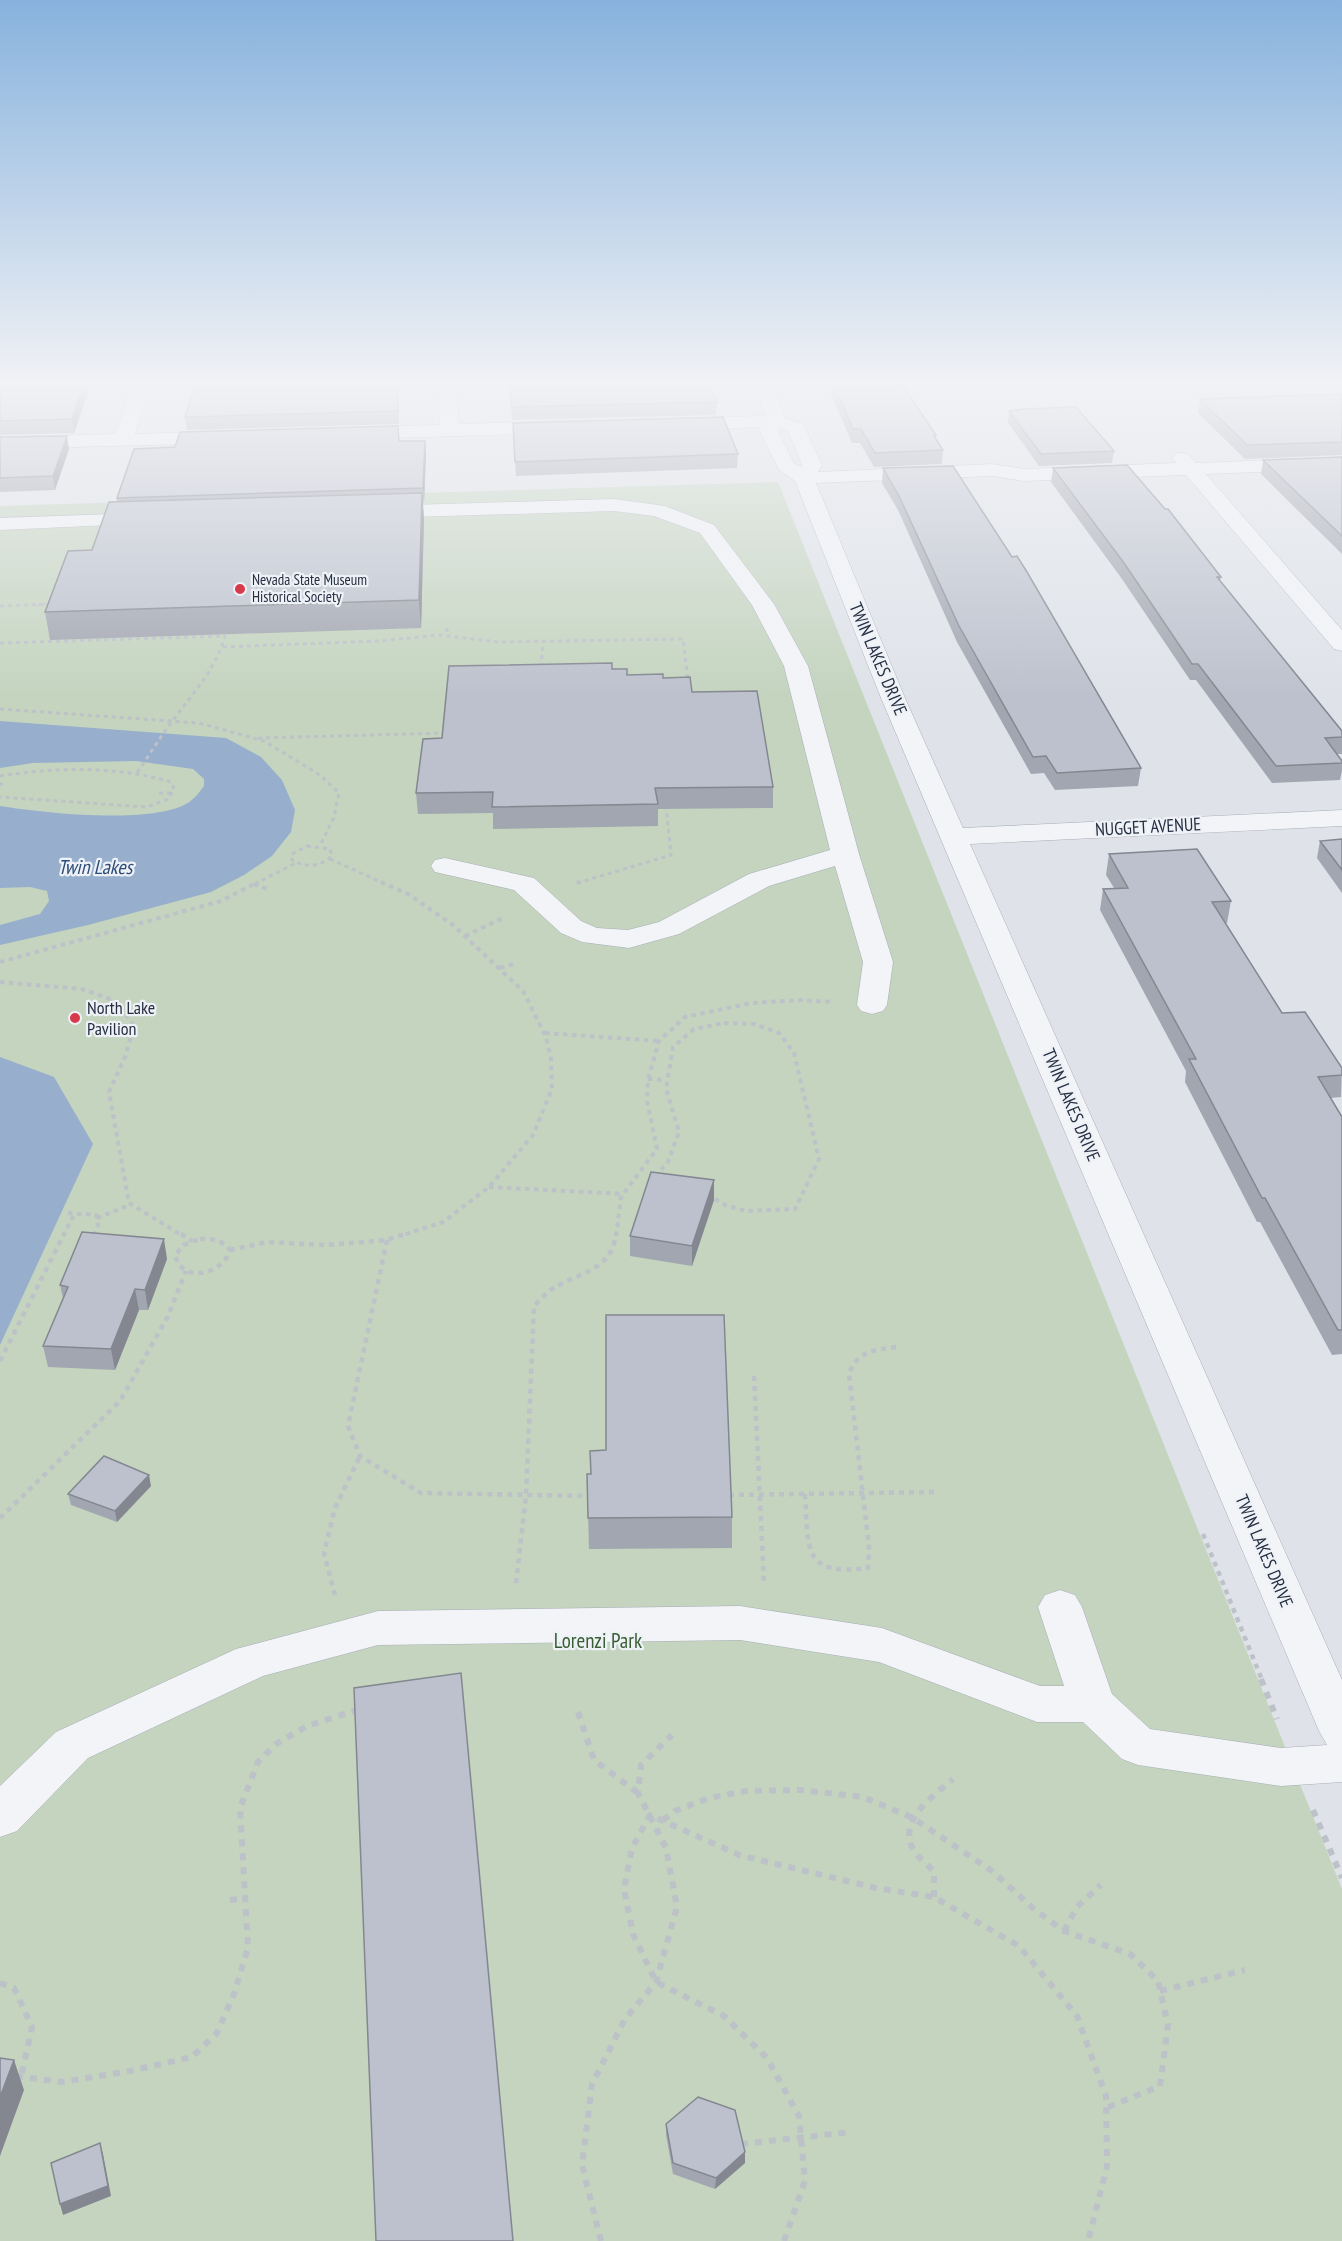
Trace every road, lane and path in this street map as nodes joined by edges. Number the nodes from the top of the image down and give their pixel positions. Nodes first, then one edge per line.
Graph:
1 (808, 488) edge
2 (1207, 488) edge
3 (353, 513) edge
4 (165, 519) edge
5 (0, 524) edge
6 (63, 604) edge
7 (0, 606) edge
8 (1342, 606) edge
9 (1310, 607) junction
10 (447, 628) dead end
11 (447, 636) junction
12 (543, 641) junction
13 (0, 643) edge
14 (1342, 644) edge
15 (223, 647) junction
16 (540, 672) edge
17 (688, 683) edge
18 (0, 710) edge
19 (173, 721) junction
20 (456, 730) edge
21 (447, 733) junction
22 (254, 738) junction
23 (451, 744) edge
24 (136, 774) junction
25 (0, 776) edge
26 (159, 793) dead end
27 (172, 793) junction
28 (0, 797) edge
29 (666, 800) edge
30 (1342, 818) edge
31 (955, 837) junction
32 (320, 846) junction
33 (845, 854) junction
34 (671, 855) dead end
35 (330, 859) junction
36 (296, 863) junction
37 (445, 866) dead end
38 (254, 884) junction
39 (267, 889) dead end
40 (0, 962) edge
41 (514, 964) dead end
42 (500, 968) junction
43 (0, 982) edge
44 (114, 1000) junction
45 (872, 1005) joint
46 (94, 1010) dead end
47 (544, 1033) junction
48 (658, 1041) junction
49 (648, 1079) junction
50 (666, 1080) junction
51 (489, 1187) junction
52 (624, 1194) junction
53 (130, 1204) junction
54 (69, 1213) dead end
55 (75, 1213) junction
56 (97, 1218) junction
57 (387, 1240) junction
58 (192, 1241) junction
59 (87, 1246) edge
60 (230, 1250) junction
61 (186, 1271) junction
62 (896, 1347) dead end
63 (0, 1361) edge
64 (753, 1376) dead end
65 (360, 1456) junction
66 (937, 1492) dead end
67 (864, 1493) junction
68 (806, 1494) junction
69 (729, 1495) edge
70 (758, 1495) junction
71 (526, 1496) junction
72 (591, 1496) edge
73 (0, 1518) edge
74 (1060, 1607) dead end
75 (512, 1626) junction
76 (768, 1628) junction
77 (347, 1636) junction
78 (1093, 1704) junction
79 (370, 1706) edge
80 (578, 1712) dead end
81 (1342, 1731) edge
82 (672, 1735) dead end
83 (1342, 1763) edge
84 (953, 1779) dead end
85 (638, 1793) junction
86 (650, 1815) junction
87 (0, 1817) edge
88 (913, 1818) junction
89 (663, 1821) junction
90 (1101, 1885) dead end
91 (934, 1897) junction
92 (247, 1898) junction
93 (230, 1900) dead end
94 (1064, 1931) junction
95 (1245, 1970) dead end
96 (656, 1982) junction
97 (0, 1983) edge
98 (1160, 1991) junction
99 (11, 2076) edge
100 (21, 2077) junction
101 (1106, 2108) junction
102 (850, 2132) dead end
103 (801, 2137) junction
104 (740, 2144) edge
105 (601, 2241) edge
106 (784, 2241) edge
107 (1088, 2241) edge

1 - 31 street, TWIN LAKES DRIVE
2 - 9 street
3 - 33 street
4 - 5 street
6 - 7 path
8 - 9 street
9 - 14 street
10 - 11 path
11 - 12 path
11 - 15 path
12 - 16 path
12 - 17 path
13 - 15 path
15 - 19 path
18 - 19 path
19 - 22 path
19 - 24 path
20 - 21 path
21 - 22 path
21 - 23 path
22 - 32 path
24 - 25 path
24 - 27 path
26 - 27 path
27 - 28 path
29 - 34 path
30 - 31 street, NUGGET AVENUE
31 - 81 street, TWIN LAKES DRIVE
32 - 35 path
32 - 36 path
33 - 37 street
33 - 45 street
35 - 36 path
35 - 42 path
36 - 38 path
38 - 39 path
38 - 40 path
41 - 42 path
42 - 47 path
43 - 44 path
44 - 46 path
44 - 53 path
45 - 48 path
47 - 48 path
47 - 51 path
48 - 49 path
49 - 50 path
49 - 52 path
50 - 50 path
51 - 52 path
51 - 57 path
52 - 71 path
53 - 56 path
53 - 58 path
54 - 55 path
55 - 56 path
55 - 63 path
56 - 59 path
57 - 60 path
57 - 65 path
58 - 60 path
58 - 61 path
60 - 61 path
61 - 73 path
62 - 67 path
64 - 70 path
65 - 71 path
65 - 77 path
66 - 67 path
67 - 68 path
67 - 68 path
68 - 70 path
69 - 70 path
70 - 76 path
71 - 72 path
71 - 75 path
74 - 78 street
75 - 76 street
75 - 77 street
76 - 78 street
77 - 87 street
78 - 83 street
79 - 92 path
80 - 85 path
82 - 85 path
84 - 88 path
85 - 86 path
86 - 89 path
86 - 96 path
86 - 96 path
88 - 89 path
88 - 91 path
88 - 94 path
89 - 91 path
90 - 94 path
91 - 101 path
92 - 93 path
92 - 100 path
94 - 98 path
95 - 98 path
96 - 103 path
96 - 105 path
97 - 100 path
98 - 101 path
99 - 100 path
101 - 107 path
102 - 103 path
103 - 104 path
103 - 106 path

